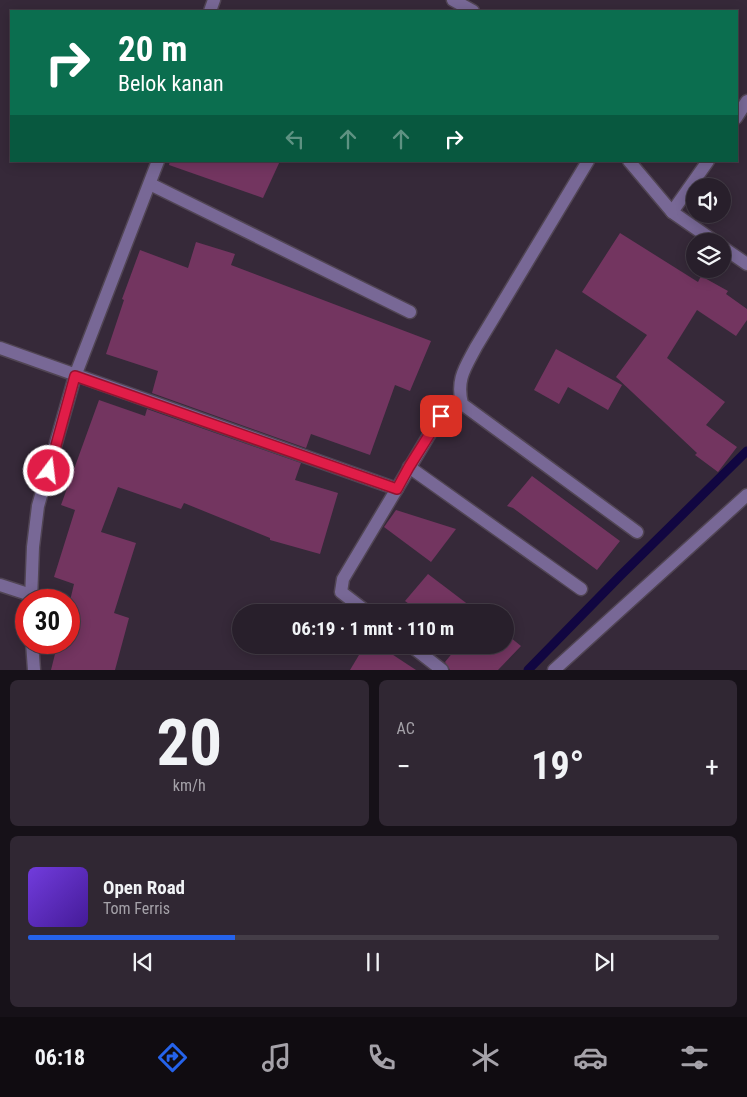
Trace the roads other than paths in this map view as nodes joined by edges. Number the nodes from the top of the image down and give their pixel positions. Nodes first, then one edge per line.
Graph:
1 (453, 0) edge
2 (471, 10) edge
3 (747, 101) edge
4 (738, 115) edge
5 (158, 162) edge
6 (587, 162) edge
7 (630, 162) edge
8 (707, 162) edge
9 (150, 184) junction
10 (672, 212) junction
11 (702, 233) edge
12 (731, 253) edge
13 (747, 264) edge
14 (410, 312) dead end
15 (0, 348) edge
16 (75, 376) junction
17 (441, 416) dead end
18 (409, 467) junction
19 (397, 489) junction
20 (747, 495) edge
21 (637, 532) dead end
22 (0, 585) edge
23 (31, 589) edge
24 (581, 589) dead end
25 (15, 591) edge
26 (357, 604) edge
27 (33, 654) edge
28 (422, 654) edge
29 (34, 670) edge
30 (442, 670) edge
31 (554, 670) edge

1 - 2 street
3 - 4 street
5 - 9 street
6 - 21 street
7 - 10 street
8 - 10 street
9 - 14 street
9 - 16 street
10 - 11 street
12 - 13 street
15 - 16 street
16 - 19 street
16 - 23 street
17 - 18 street
18 - 19 street
18 - 24 street
19 - 26 street
20 - 31 street
22 - 25 street
27 - 29 street
28 - 30 street

